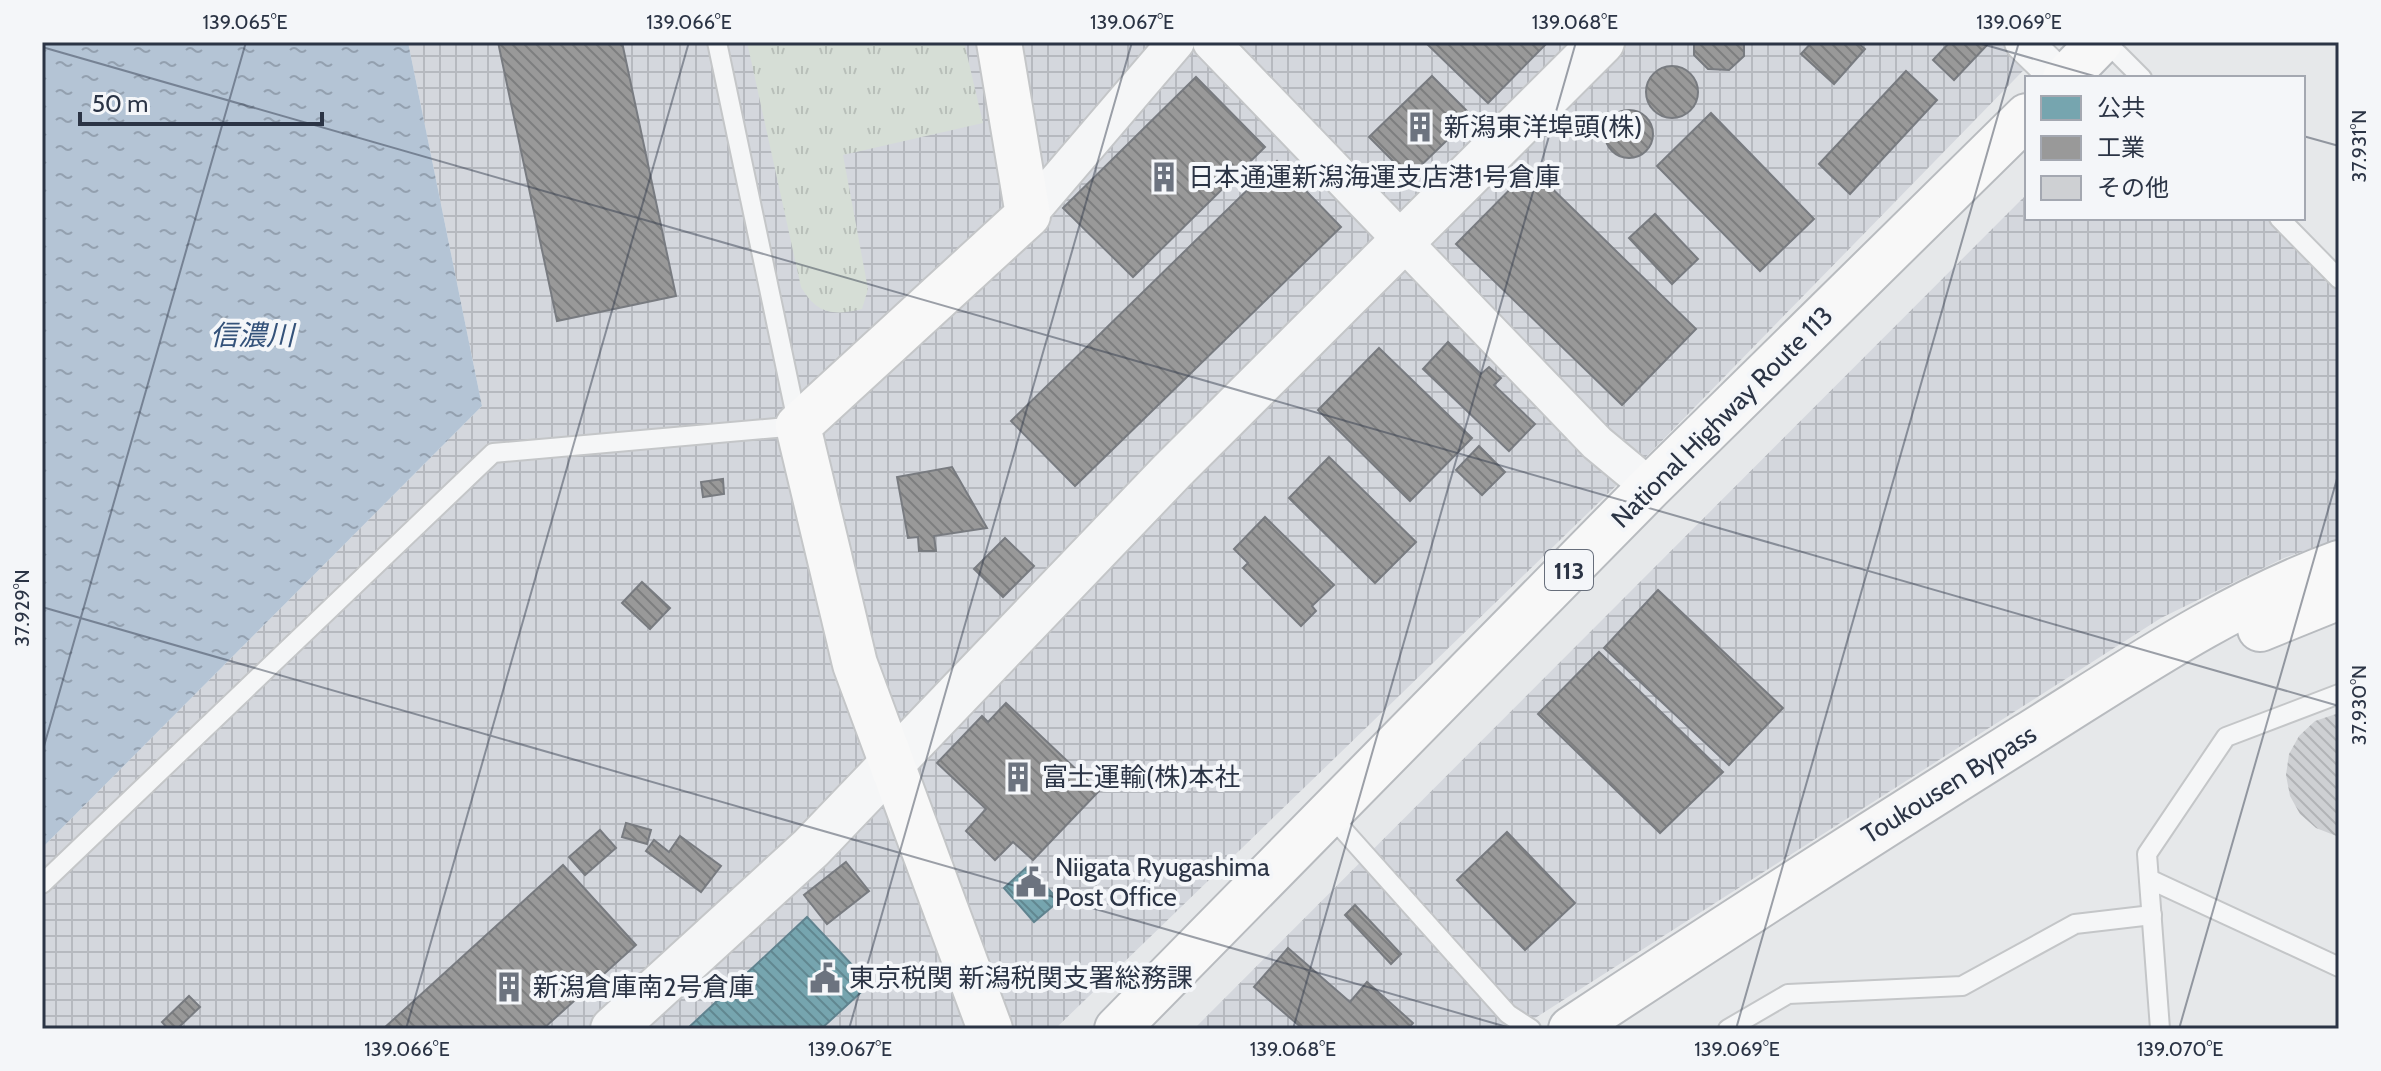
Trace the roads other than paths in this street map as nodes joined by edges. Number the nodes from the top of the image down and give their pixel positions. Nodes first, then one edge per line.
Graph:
1 (717, 42) edge
2 (999, 42) edge
3 (1176, 42) edge
4 (1211, 42) edge
5 (1602, 42) edge
6 (2023, 42) edge
7 (2103, 42) edge
8 (2061, 76) edge
9 (2065, 76) edge
10 (2140, 76) edge
11 (2025, 118) edge
12 (1028, 215) junction
13 (2281, 220) edge
14 (1402, 238) junction
15 (2339, 279) edge
16 (798, 426) junction
17 (1650, 487) junction
18 (2339, 563) edge
19 (2339, 597) edge
20 (2339, 694) edge
21 (891, 763) junction
22 (1330, 815) junction
23 (2149, 879) junction
24 (42, 884) edge
25 (2152, 915) junction
26 (2339, 967) edge
27 (613, 1029) edge
28 (990, 1029) edge
29 (1117, 1029) edge
30 (1531, 1029) edge
31 (1571, 1029) edge
32 (1619, 1029) edge
33 (1728, 1029) edge
34 (2160, 1029) edge

1 - 16 lane
2 - 12 main road
3 - 12 street
4 - 14 street
5 - 14 street
6 - 8 street
7 - 9 main road
7 - 10 lane
11 - 17 main road, National Highway Route 113 / 113
12 - 16 main road
13 - 15 lane
14 - 17 street
14 - 21 street
16 - 21 main road
16 - 24 lane
17 - 22 main road, National Highway Route 113 / 113
18 - 31 main road, Toukousen Bypass
19 - 32 main road, Toukousen Bypass
20 - 23 lane
21 - 27 street
21 - 28 main road
22 - 29 main road, National Highway Route 113 / 113
22 - 30 lane
23 - 25 lane
23 - 26 lane
25 - 33 lane
25 - 34 lane

